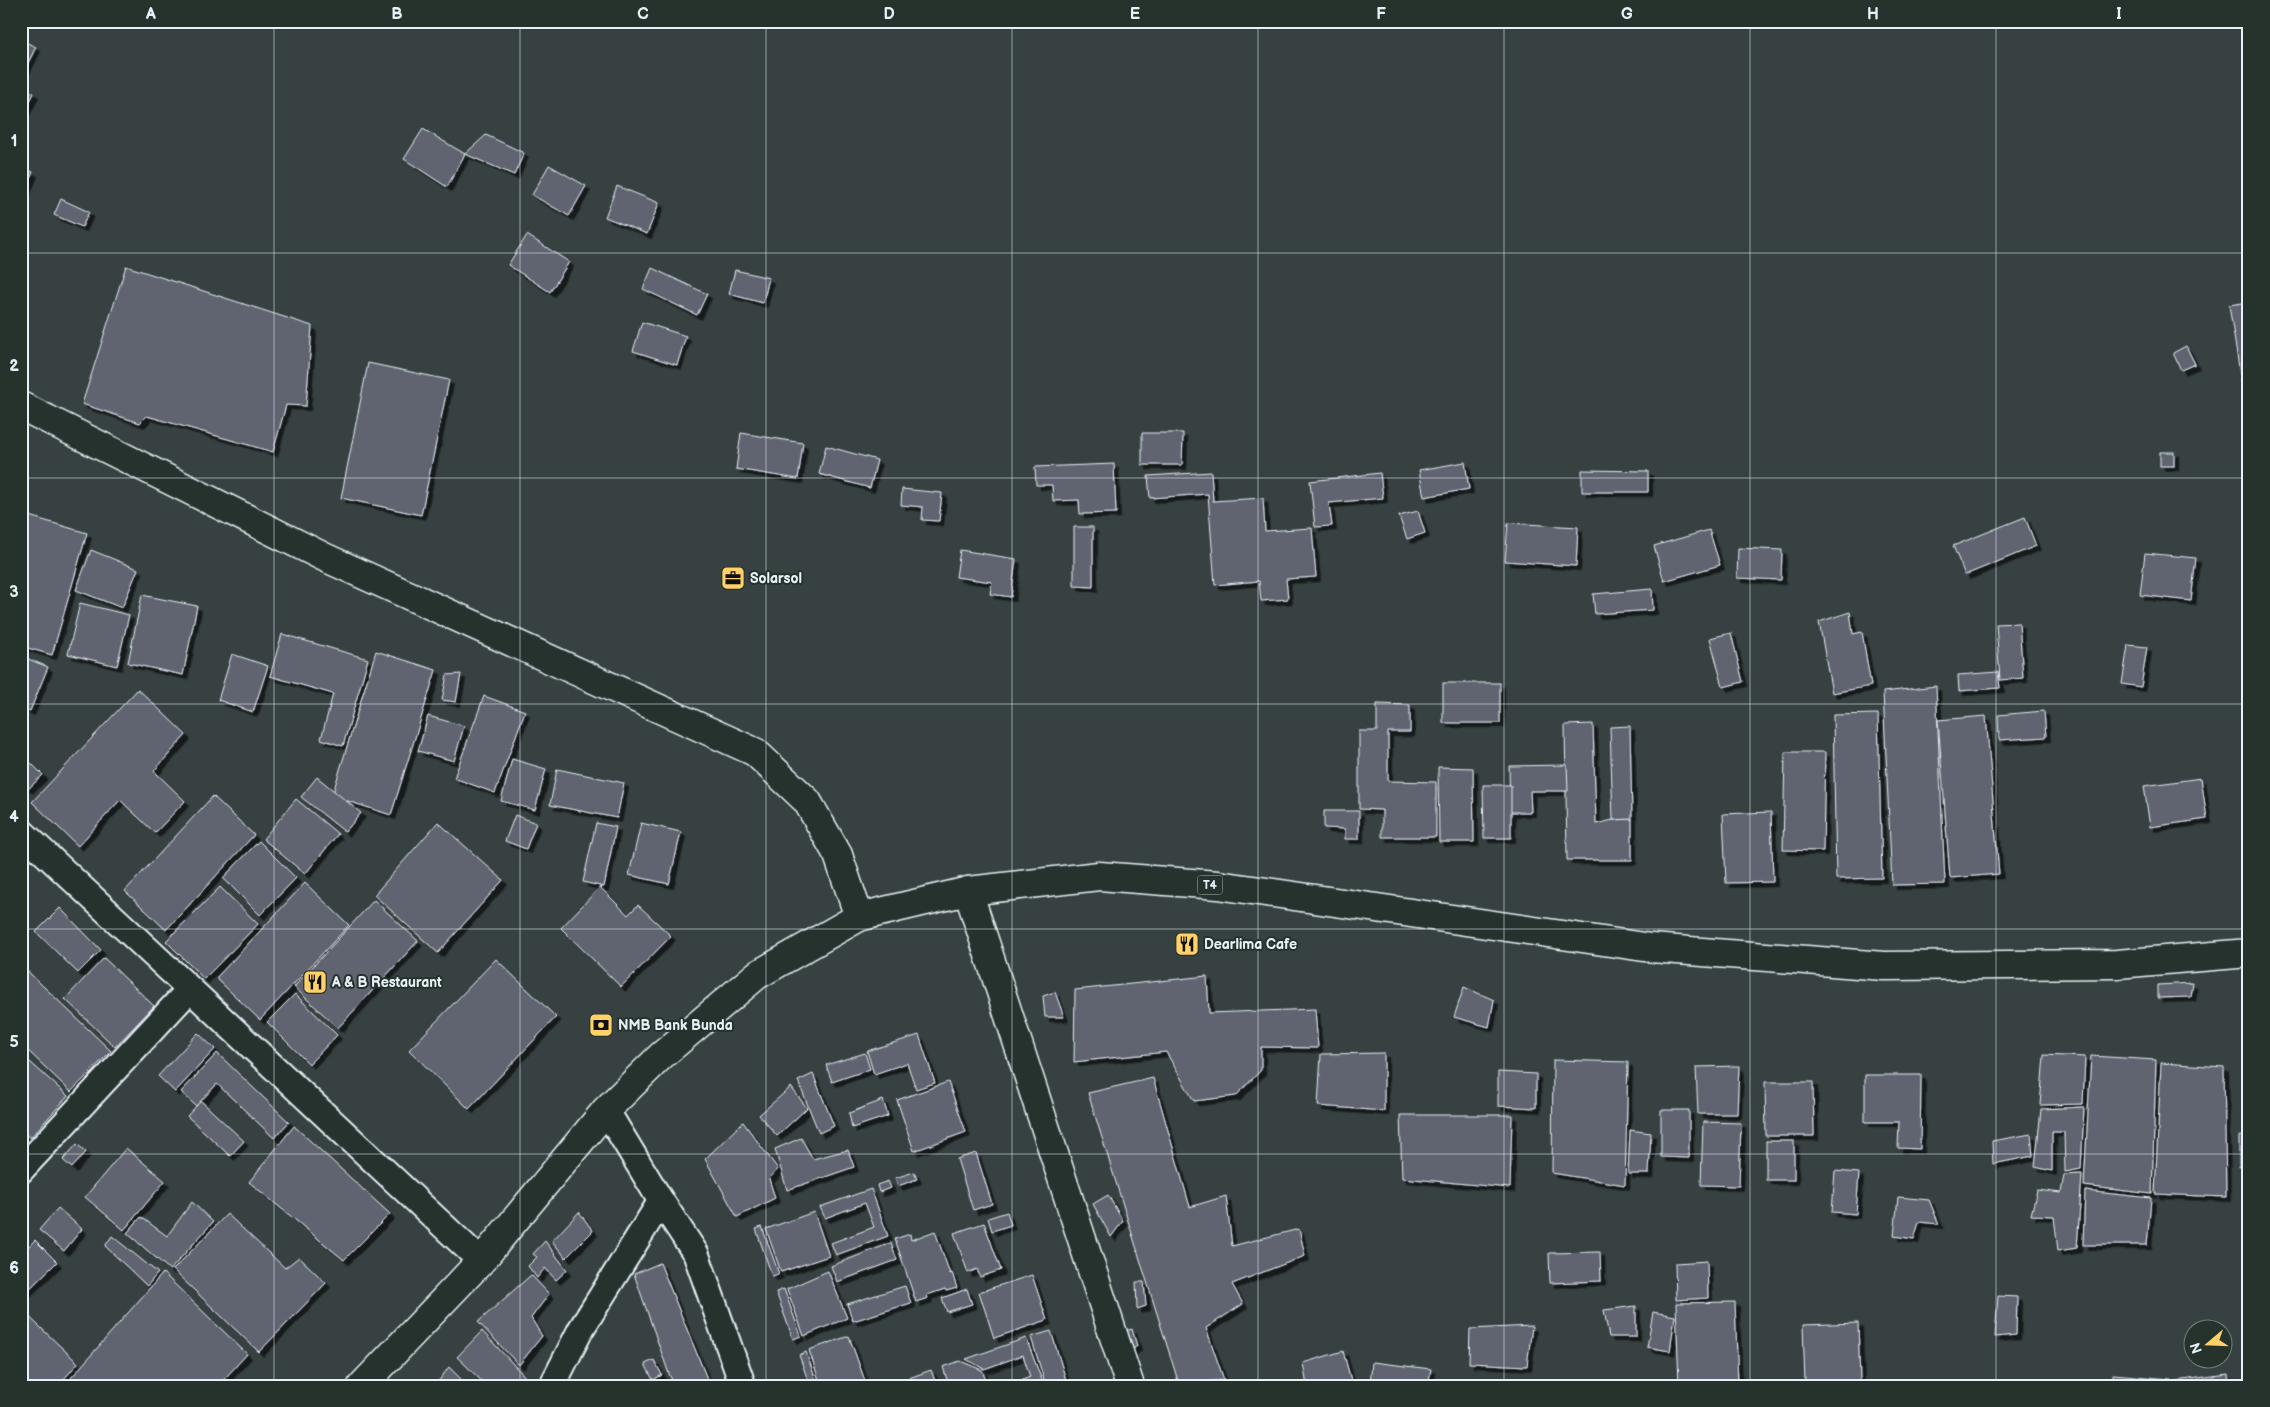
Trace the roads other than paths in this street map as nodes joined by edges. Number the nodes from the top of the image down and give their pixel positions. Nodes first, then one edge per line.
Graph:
1 (21, 406) edge
2 (21, 832) edge
3 (968, 891) junction
4 (859, 917) junction
5 (2249, 952) edge
6 (190, 988) junction
7 (606, 1110) junction
8 (21, 1170) edge
9 (660, 1201) junction
10 (481, 1261) junction
11 (362, 1386) edge
12 (552, 1386) edge
13 (743, 1386) edge
14 (1130, 1386) edge

1 - 4 main road
2 - 6 street
3 - 4 main road, T4
3 - 5 main road, T4
3 - 14 main road
4 - 7 main road, T4
6 - 8 street
6 - 10 street
7 - 9 street
7 - 10 main road, T4
9 - 12 street
9 - 13 street
10 - 11 main road, T4

